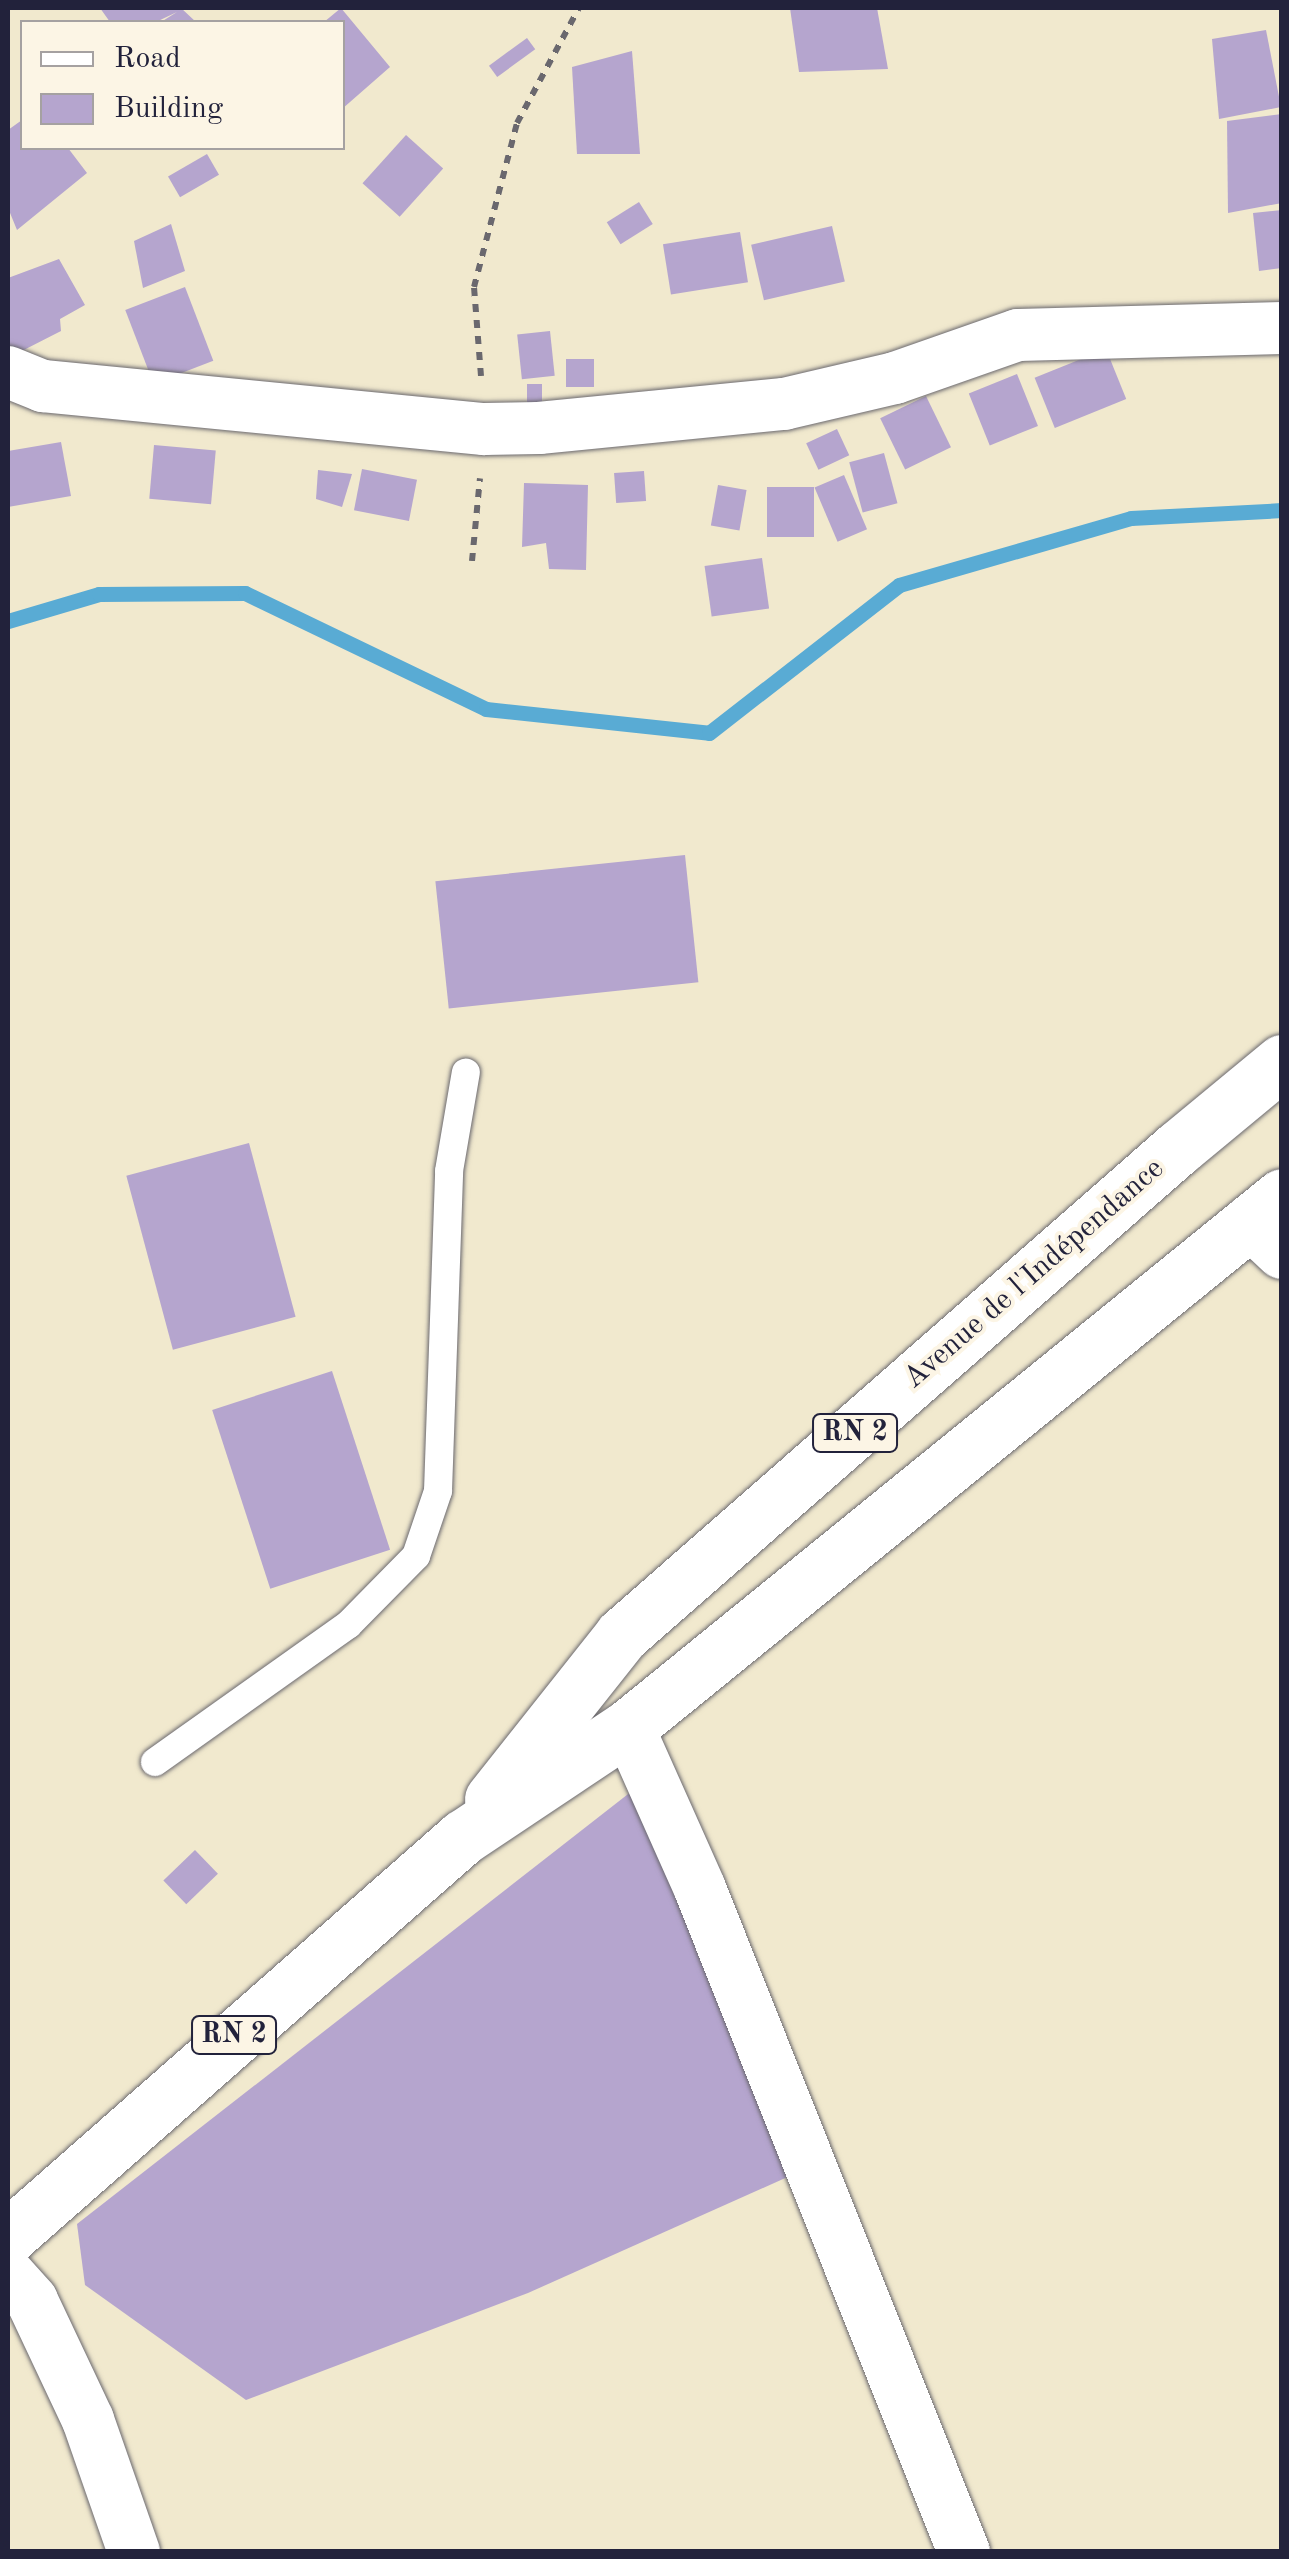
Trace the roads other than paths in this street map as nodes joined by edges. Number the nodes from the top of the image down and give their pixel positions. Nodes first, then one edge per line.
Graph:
1 (1282, 328) edge
2 (8, 372) edge
3 (1282, 1062) edge
4 (466, 1072) dead end
5 (1271, 1224) edge
6 (628, 1726) junction
7 (156, 1762) dead end
8 (463, 1837) junction
9 (8, 2237) edge
10 (8, 2274) edge
11 (134, 2552) edge
12 (964, 2552) edge

1 - 2 street
3 - 8 main road, Avenue de l'Indépendance / RN 2
4 - 7 lane
5 - 6 main road, Avenue de l'Indépendance / RN 2
6 - 8 main road, Avenue de l'Indépendance / RN 2
6 - 12 street
8 - 9 main road, Avenue de l'Indépendance / RN 2
10 - 11 street

